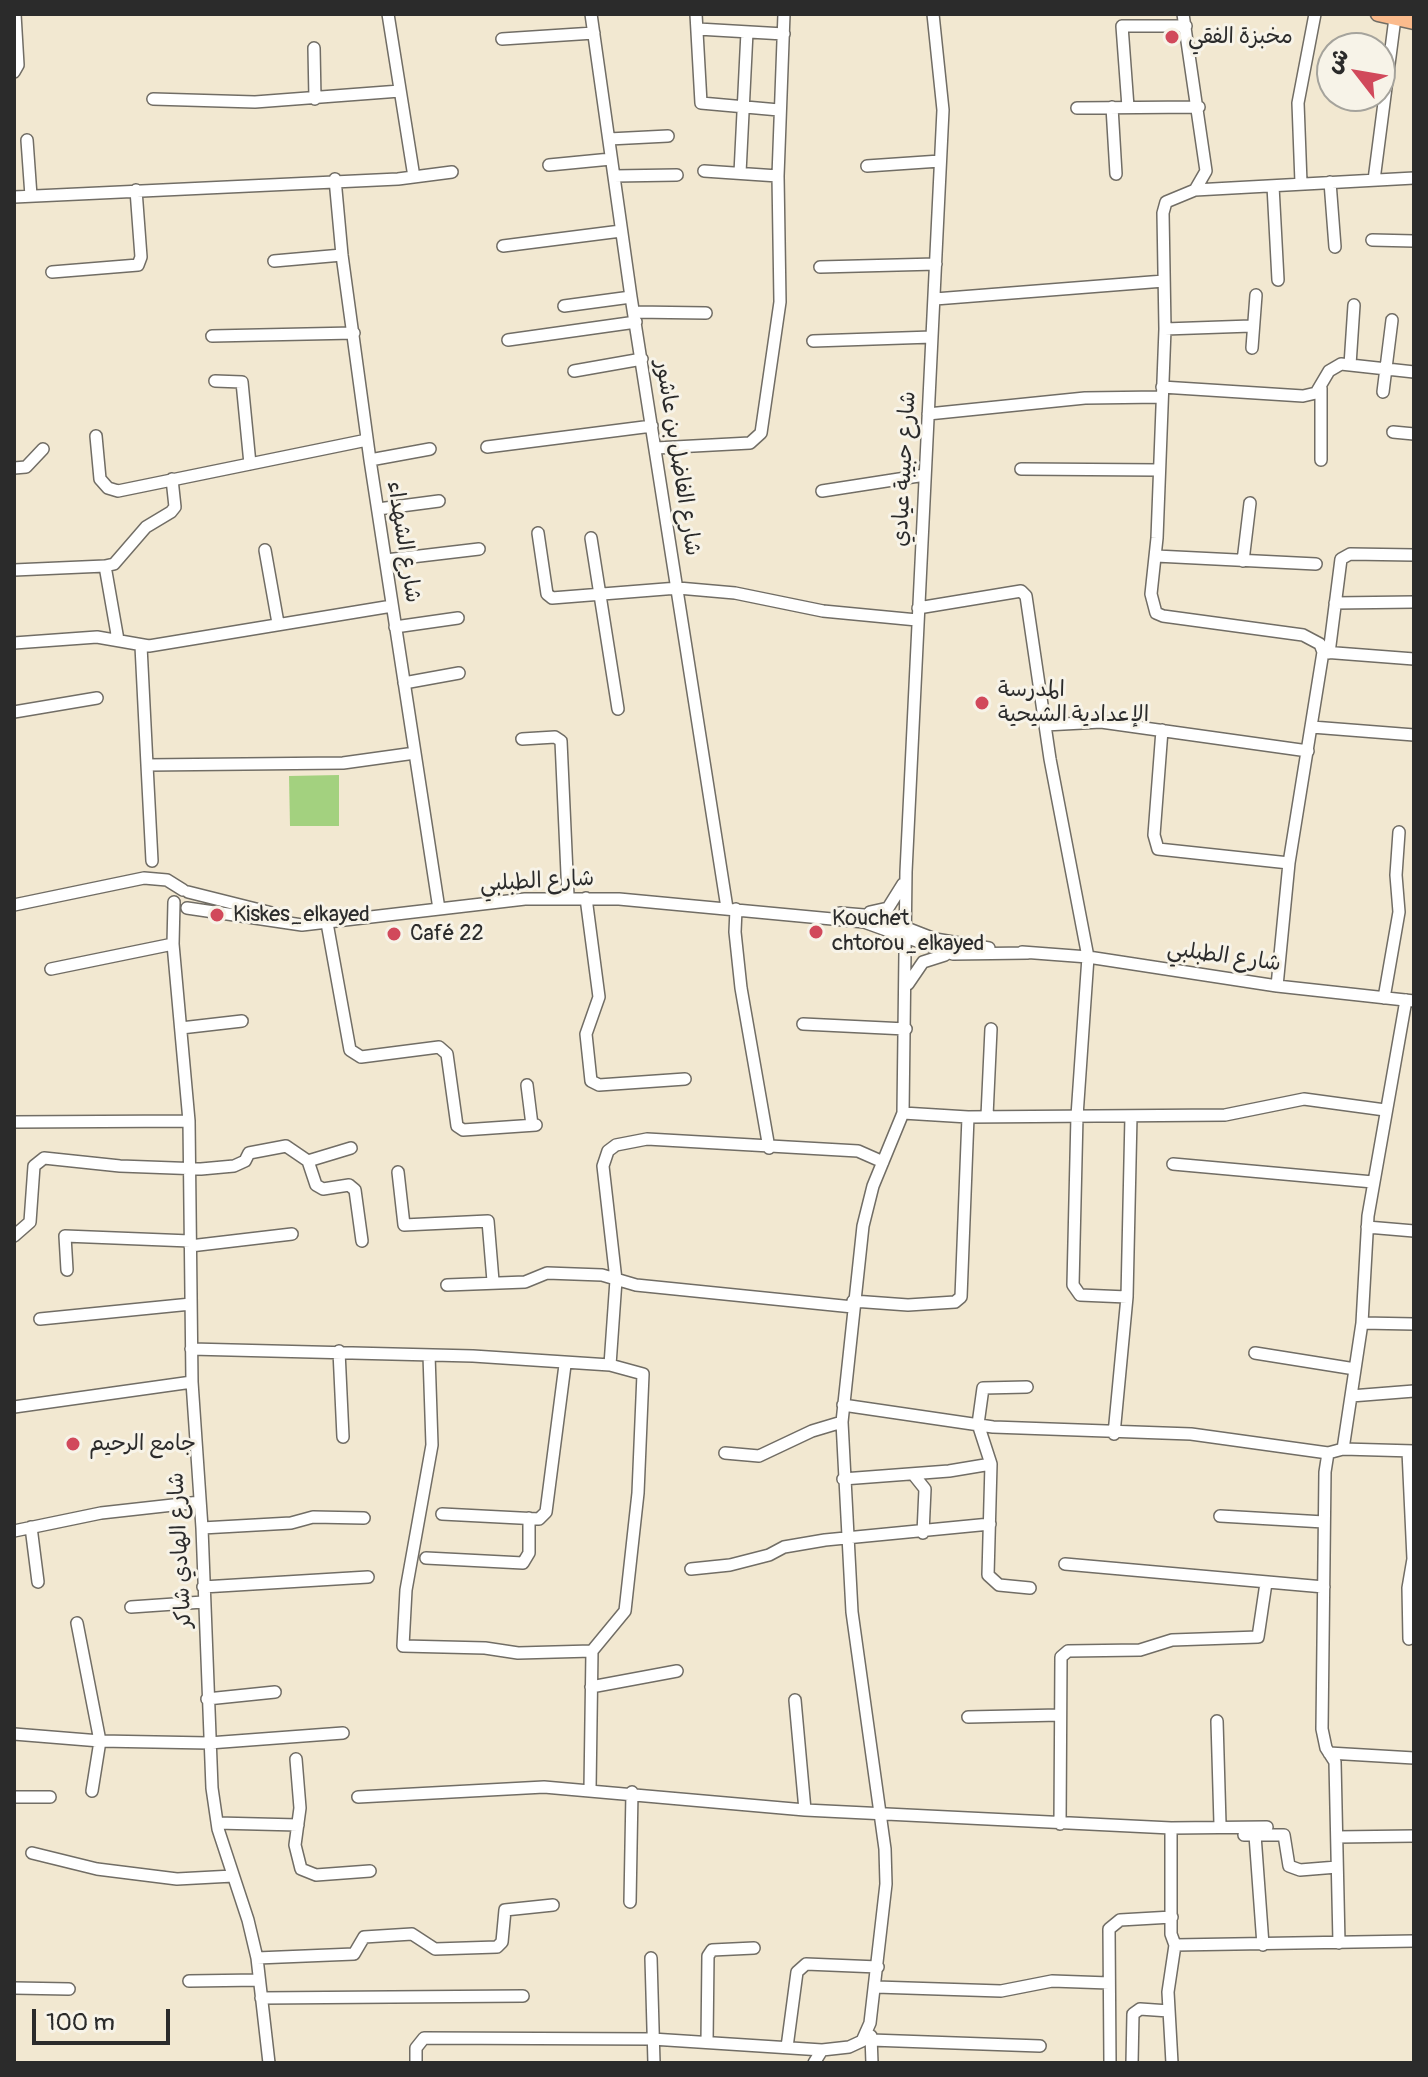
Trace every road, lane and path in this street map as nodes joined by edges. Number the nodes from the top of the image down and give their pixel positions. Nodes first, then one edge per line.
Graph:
1 (15, 14) edge
2 (388, 14) edge
3 (591, 14) edge
4 (696, 14) edge
5 (784, 14) edge
6 (933, 14) edge
7 (1315, 14) edge
8 (1378, 14) edge
9 (1395, 18) junction
10 (1184, 20) edge
11 (1414, 22) edge
12 (698, 29) junction
13 (747, 32) junction
14 (594, 33) junction
15 (784, 34) junction
16 (502, 39) dead end
17 (314, 48) dead end
18 (14, 72) edge
19 (400, 91) junction
20 (153, 99) dead end
21 (315, 99) junction
22 (746, 107) junction
23 (1112, 107) junction
24 (1128, 107) junction
25 (1199, 107) junction
26 (1077, 108) dead end
27 (779, 110) junction
28 (668, 136) dead end
29 (609, 139) junction
30 (27, 140) dead end
31 (611, 159) junction
32 (940, 161) junction
33 (549, 165) dead end
34 (867, 166) dead end
35 (704, 171) dead end
36 (452, 172) dead end
37 (740, 173) junction
38 (1116, 174) dead end
39 (677, 175) dead end
40 (614, 176) junction
41 (778, 176) junction
42 (414, 177) junction
43 (1414, 178) edge
44 (335, 179) junction
45 (1374, 180) junction
46 (1330, 182) junction
47 (1301, 183) junction
48 (1273, 186) junction
49 (136, 190) junction
50 (1195, 190) junction
51 (31, 196) junction
52 (14, 197) edge
53 (621, 231) junction
54 (1372, 240) dead end
55 (1414, 241) edge
56 (503, 246) dead end
57 (1335, 247) dead end
58 (342, 255) junction
59 (274, 261) dead end
60 (936, 264) junction
61 (820, 267) dead end
62 (52, 272) dead end
63 (1278, 280) dead end
64 (1164, 281) junction
65 (1256, 295) dead end
66 (631, 297) junction
67 (935, 299) junction
68 (1354, 305) dead end
69 (564, 306) dead end
70 (706, 313) dead end
71 (635, 317) junction
72 (1392, 320) dead end
73 (1251, 326) junction
74 (1165, 329) junction
75 (354, 333) junction
76 (212, 336) dead end
77 (932, 337) junction
78 (508, 340) dead end
79 (813, 341) dead end
80 (1252, 348) dead end
81 (642, 359) junction
82 (1350, 365) junction
83 (1387, 366) junction
84 (574, 371) dead end
85 (1414, 372) edge
86 (215, 381) dead end
87 (1321, 388) junction
88 (1162, 392) junction
89 (1383, 392) dead end
90 (928, 414) junction
91 (652, 426) junction
92 (1393, 432) dead end
93 (1414, 434) edge
94 (96, 436) dead end
95 (367, 440) junction
96 (487, 447) dead end
97 (656, 448) junction
98 (43, 449) dead end
99 (430, 449) dead end
100 (370, 460) junction
101 (1321, 460) dead end
102 (250, 464) junction
103 (14, 468) edge
104 (1021, 469) dead end
105 (1158, 470) junction
106 (925, 475) junction
107 (172, 479) junction
108 (822, 491) dead end
109 (439, 501) dead end
110 (1250, 503) dead end
111 (378, 509) junction
112 (538, 533) dead end
113 (591, 538) dead end
114 (479, 549) dead end
115 (265, 550) dead end
116 (1414, 555) edge
117 (1156, 556) junction
118 (386, 560) junction
119 (1243, 561) junction
120 (1316, 564) dead end
121 (105, 566) junction
122 (14, 570) edge
123 (678, 588) junction
124 (598, 594) junction
125 (1414, 602) edge
126 (1335, 603) junction
127 (392, 606) junction
128 (918, 614) junction
129 (458, 618) dead end
130 (278, 623) junction
131 (395, 627) junction
132 (118, 640) junction
133 (14, 643) edge
134 (141, 646) junction
135 (1326, 652) junction
136 (1414, 659) edge
137 (459, 673) dead end
138 (404, 683) junction
139 (97, 698) dead end
140 (618, 709) dead end
141 (14, 712) edge
142 (1045, 725) junction
143 (1312, 727) junction
144 (1162, 730) junction
145 (1414, 735) edge
146 (522, 739) dead end
147 (1308, 751) junction
148 (415, 753) junction
149 (147, 765) junction
150 (1399, 832) dead end
151 (152, 861) dead end
152 (1289, 863) junction
153 (906, 872) junction
154 (568, 896) junction
155 (586, 898) junction
156 (182, 900) junction
157 (14, 905) edge
158 (731, 908) junction
159 (439, 909) junction
160 (758, 912) junction
161 (861, 913) junction
162 (324, 922) junction
163 (906, 932) junction
164 (173, 939) junction
165 (1028, 953) junction
166 (953, 954) junction
167 (1088, 957) junction
168 (51, 969) dead end
169 (1277, 986) junction
170 (906, 993) junction
171 (1384, 998) junction
172 (1410, 1001) edge
173 (242, 1021) dead end
174 (803, 1024) dead end
175 (181, 1028) junction
176 (906, 1029) junction
177 (991, 1029) dead end
178 (685, 1079) dead end
179 (527, 1085) dead end
180 (1385, 1110) junction
181 (903, 1113) junction
182 (987, 1116) junction
183 (1077, 1116) junction
184 (1131, 1116) junction
185 (968, 1117) junction
186 (189, 1121) junction
187 (14, 1122) edge
188 (351, 1148) dead end
189 (769, 1148) junction
190 (308, 1161) junction
191 (883, 1162) junction
192 (1173, 1164) dead end
193 (189, 1168) junction
194 (398, 1172) dead end
195 (1373, 1182) junction
196 (1367, 1227) junction
197 (1414, 1231) edge
198 (292, 1234) dead end
199 (14, 1236) edge
200 (362, 1241) dead end
201 (190, 1244) junction
202 (67, 1270) dead end
203 (616, 1280) junction
204 (493, 1281) junction
205 (447, 1285) dead end
206 (1127, 1297) junction
207 (191, 1304) junction
208 (853, 1304) junction
209 (40, 1319) dead end
210 (1362, 1323) junction
211 (1414, 1324) edge
212 (191, 1349) junction
213 (339, 1351) junction
214 (1255, 1353) dead end
215 (429, 1355) junction
216 (565, 1365) junction
217 (610, 1365) junction
218 (1355, 1369) junction
219 (192, 1382) junction
220 (1027, 1387) dead end
221 (1414, 1391) edge
222 (1351, 1396) junction
223 (843, 1405) junction
224 (14, 1407) edge
225 (842, 1422) junction
226 (978, 1424) junction
227 (1114, 1434) junction
228 (343, 1437) dead end
229 (1343, 1449) junction
230 (1411, 1451) edge
231 (725, 1453) dead end
232 (1328, 1453) junction
233 (991, 1464) junction
234 (913, 1474) junction
235 (843, 1479) junction
236 (200, 1502) junction
237 (1412, 1510) edge
238 (442, 1514) dead end
239 (1220, 1516) dead end
240 (364, 1518) dead end
241 (529, 1518) junction
242 (1324, 1522) junction
243 (990, 1524) junction
244 (31, 1527) junction
245 (202, 1528) junction
246 (14, 1531) edge
247 (923, 1533) junction
248 (846, 1539) junction
249 (426, 1558) dead end
250 (1065, 1564) dead end
251 (691, 1569) dead end
252 (1412, 1572) edge
253 (368, 1577) dead end
254 (38, 1582) dead end
255 (1266, 1583) junction
256 (203, 1587) junction
257 (1324, 1587) junction
258 (1030, 1588) dead end
259 (203, 1602) junction
260 (131, 1607) dead end
261 (77, 1623) dead end
262 (1409, 1639) dead end
263 (592, 1651) junction
264 (677, 1671) dead end
265 (591, 1687) junction
266 (275, 1692) dead end
267 (207, 1699) junction
268 (795, 1700) dead end
269 (1060, 1715) junction
270 (968, 1717) dead end
271 (1217, 1721) dead end
272 (343, 1733) dead end
273 (14, 1734) edge
274 (100, 1741) junction
275 (209, 1743) junction
276 (1329, 1753) junction
277 (1414, 1758) edge
278 (296, 1759) dead end
279 (590, 1789) junction
280 (92, 1791) dead end
281 (632, 1792) junction
282 (14, 1797) edge
283 (50, 1797) dead end
284 (358, 1797) dead end
285 (805, 1810) junction
286 (880, 1814) junction
287 (217, 1823) junction
288 (1060, 1824) junction
289 (1220, 1824) junction
290 (298, 1825) junction
291 (1267, 1827) dead end
292 (1171, 1828) junction
293 (1414, 1836) edge
294 (1337, 1837) junction
295 (32, 1853) dead end
296 (1337, 1867) junction
297 (370, 1871) dead end
298 (233, 1876) junction
299 (630, 1902) dead end
300 (553, 1905) dead end
301 (1172, 1917) junction
302 (1414, 1941) edge
303 (1339, 1943) junction
304 (1175, 1945) junction
305 (1263, 1945) junction
306 (754, 1948) dead end
307 (257, 1958) junction
308 (651, 1958) dead end
309 (878, 1967) junction
310 (259, 1980) junction
311 (189, 1981) dead end
312 (1109, 1983) junction
313 (876, 1987) junction
314 (14, 1988) edge
315 (69, 1989) dead end
316 (523, 1996) dead end
317 (261, 1998) junction
318 (1169, 2011) junction
319 (870, 2023) junction
320 (652, 2039) junction
321 (871, 2040) junction
322 (707, 2042) junction
323 (1040, 2046) dead end
324 (787, 2047) junction
325 (822, 2050) junction
326 (269, 2063) edge
327 (416, 2063) edge
328 (654, 2063) edge
329 (814, 2063) edge
330 (872, 2063) edge
331 (1110, 2063) edge
332 (1132, 2063) edge
333 (1172, 2063) edge

1 - 18 street
2 - 19 street
3 - 14 street, شارع الفاضل بن عاشور
4 - 12 street
5 - 15 street
6 - 32 street, شارع حبيبة عيادي
7 - 47 street
8 - 9 main road
9 - 11 main road
9 - 45 street
10 - 24 street
10 - 25 street
12 - 13 street
12 - 22 street
13 - 15 street
13 - 22 street
14 - 16 street
14 - 29 street, شارع الفاضل بن عاشور
15 - 27 street
17 - 21 street
19 - 21 street
19 - 42 street
20 - 21 street
22 - 27 street
22 - 37 street
23 - 24 street
23 - 26 street
23 - 38 street
24 - 25 street
25 - 50 street
27 - 41 street
28 - 29 street
29 - 31 street, شارع الفاضل بن عاشور
30 - 51 street
31 - 33 street
31 - 40 street, شارع الفاضل بن عاشور
32 - 34 street
32 - 60 street, شارع حبيبة عيادي
35 - 37 street
36 - 42 street
37 - 41 street
39 - 40 street
40 - 53 street, شارع الفاضل بن عاشور
41 - 97 street
42 - 44 street
43 - 45 street
44 - 49 street
44 - 58 street, شارع الشهداء
45 - 46 street
46 - 47 street
46 - 57 street
47 - 48 street
48 - 50 street
48 - 63 street
49 - 51 street
49 - 62 street
50 - 64 street
51 - 52 street
53 - 56 street
53 - 66 street, شارع الفاضل بن عاشور
54 - 55 street
58 - 59 street
58 - 75 street, شارع الشهداء
60 - 61 street
60 - 67 street, شارع حبيبة عيادي
64 - 67 street
64 - 74 street
65 - 73 street
66 - 69 street
66 - 71 street, شارع الفاضل بن عاشور
67 - 77 street, شارع حبيبة عيادي
68 - 82 street
70 - 71 street
71 - 78 street
71 - 81 street, شارع الفاضل بن عاشور
72 - 83 street
73 - 74 street
73 - 80 street
74 - 88 street
75 - 76 street
75 - 95 street, شارع الشهداء
77 - 79 street
77 - 90 street, شارع حبيبة عيادي
81 - 84 street
81 - 91 street, شارع الفاضل بن عاشور
82 - 83 street
82 - 87 street
83 - 85 street
83 - 89 street
86 - 102 street
87 - 88 street
87 - 101 street
88 - 90 street
88 - 105 street
90 - 106 street, شارع حبيبة عيادي
91 - 96 street
91 - 97 street, شارع الفاضل بن عاشور
92 - 93 street
94 - 107 street
95 - 100 street, شارع الشهداء
95 - 102 street
97 - 123 street, شارع الفاضل بن عاشور
98 - 103 street
99 - 100 street
100 - 111 street, شارع الشهداء
102 - 107 street
104 - 105 street
105 - 117 street
106 - 108 street
106 - 128 street, شارع حبيبة عيادي
107 - 121 street
109 - 111 street
110 - 119 street
111 - 118 street, شارع الشهداء
112 - 124 street
113 - 124 street
114 - 118 street
115 - 130 street
116 - 126 street
117 - 119 street
117 - 135 street
118 - 127 street, شارع الشهداء
119 - 120 street
121 - 122 street
121 - 132 street
123 - 124 street
123 - 128 street
123 - 158 street, شارع الفاضل بن عاشور
124 - 140 street
125 - 126 street
126 - 135 street
127 - 130 street
127 - 131 street, شارع الشهداء
128 - 142 street
128 - 153 street, شارع حبيبة عيادي
129 - 131 street
130 - 134 street
131 - 138 street, شارع الشهداء
132 - 133 street
132 - 134 street
134 - 149 street
135 - 136 street
135 - 143 street
137 - 138 street
138 - 148 street, شارع الشهداء
139 - 141 street
142 - 144 street
142 - 167 street
143 - 145 street
143 - 147 street
144 - 147 street
144 - 152 street
146 - 154 street
147 - 152 street
148 - 149 street
148 - 159 street, شارع الشهداء
149 - 151 street
150 - 171 street
152 - 169 street
153 - 161 street
153 - 163 street, شارع حبيبة عيادي
154 - 155 street, شارع الطبلبي
154 - 159 street, شارع الطبلبي
155 - 158 street, شارع الطبلبي
155 - 178 street
156 - 157 street, شارع الطبلبي
156 - 162 street, شارع الطبلبي
156 - 164 street
158 - 160 street, شارع الطبلبي
158 - 189 street, شارع الفاضل بن عاشور
159 - 162 street, شارع الطبلبي
160 - 161 street, شارع الطبلبي
160 - 163 street, شارع الطبلبي
161 - 163 street, شارع الطبلبي
162 - 179 street
163 - 165 street, شارع الطبلبي
163 - 166 street, شارع الطبلبي
163 - 170 street, شارع حبيبة عيادي
164 - 168 street
164 - 175 street, شارع الهادي شاكر
165 - 166 street, شارع الطبلبي
165 - 167 street, شارع الطبلبي
166 - 170 street
167 - 169 street, شارع الطبلبي
167 - 183 street
169 - 171 street, شارع الطبلبي
170 - 176 street, شارع حبيبة عيادي
171 - 172 street, شارع الطبلبي
172 - 180 street
173 - 175 street
174 - 176 street
175 - 186 street, شارع الهادي شاكر
176 - 181 street, شارع حبيبة عيادي
177 - 182 street
180 - 184 street
180 - 195 street
181 - 185 street
181 - 191 street
182 - 183 street
182 - 185 street
183 - 184 street
183 - 206 street
184 - 206 street
185 - 208 street
186 - 187 street
186 - 193 street, شارع الهادي شاكر
188 - 190 street
189 - 191 street
189 - 203 street
190 - 193 street
190 - 200 street
191 - 208 street
192 - 195 street
193 - 199 street
193 - 201 street, شارع الهادي شاكر
194 - 204 street
195 - 196 street
196 - 197 street
196 - 210 street
198 - 201 street
201 - 202 street
201 - 207 street, شارع الهادي شاكر
203 - 204 street
203 - 208 street
203 - 217 street
204 - 205 street
206 - 227 street
207 - 209 street
207 - 212 street, شارع الهادي شاكر
208 - 223 street
210 - 211 street
210 - 218 street
212 - 213 street
212 - 219 street, شارع الهادي شاكر
213 - 215 street
213 - 228 street
214 - 218 street
215 - 216 street
215 - 263 street
216 - 217 street
216 - 241 street
217 - 263 street
218 - 222 street
219 - 224 street
219 - 236 street, شارع الهادي شاكر
220 - 226 street
221 - 222 street
222 - 229 street
223 - 225 street
223 - 226 street
225 - 231 street
225 - 235 street
226 - 227 street
226 - 233 street
227 - 232 street
229 - 230 street
229 - 232 street
230 - 237 street
232 - 242 street
233 - 234 street
233 - 243 street
234 - 235 street
234 - 247 street
235 - 248 street
236 - 244 street
236 - 245 street, شارع الهادي شاكر
237 - 252 street
238 - 241 street
239 - 242 street
240 - 245 street
241 - 249 street
242 - 257 street
243 - 247 street
243 - 258 street
244 - 246 street
244 - 254 street
245 - 256 street, شارع الهادي شاكر
247 - 248 street
248 - 251 street
248 - 286 street
250 - 255 street
252 - 262 street
253 - 256 street
255 - 257 street
255 - 269 street
256 - 259 street, شارع الهادي شاكر
257 - 276 street
259 - 260 street
259 - 267 street, شارع الهادي شاكر
261 - 274 street
263 - 265 street
264 - 265 street
265 - 279 street
266 - 267 street
267 - 275 street, شارع الهادي شاكر
268 - 285 street
269 - 270 street
269 - 288 street
271 - 289 street
272 - 275 street
273 - 274 street
274 - 275 street
274 - 280 street
275 - 287 street, شارع الهادي شاكر
276 - 277 street
276 - 294 street
278 - 290 street
279 - 281 street
279 - 284 street
281 - 285 street
281 - 299 street
282 - 283 street
285 - 286 street
286 - 288 street
286 - 309 street
287 - 290 street
287 - 298 street, شارع الهادي شاكر
288 - 292 street
289 - 291 street
289 - 292 street
290 - 297 street
292 - 301 street
293 - 294 street
294 - 296 street
295 - 298 street
296 - 303 street
296 - 305 street
298 - 307 street, شارع الهادي شاكر
300 - 307 street
301 - 304 street
301 - 312 street
302 - 303 street
303 - 305 street
304 - 305 street
304 - 318 street
306 - 322 street
307 - 310 street, شارع الهادي شاكر
308 - 320 street
309 - 313 street
309 - 324 street
310 - 311 street
310 - 317 street, شارع الهادي شاكر
312 - 313 street
312 - 331 street
313 - 319 street
314 - 315 street
316 - 317 street
317 - 326 street, شارع الهادي شاكر
318 - 332 street
318 - 333 street
319 - 321 street
319 - 325 street
320 - 322 street
320 - 327 street
320 - 328 street
321 - 323 street
321 - 330 street
322 - 324 street
324 - 325 street
325 - 329 street

